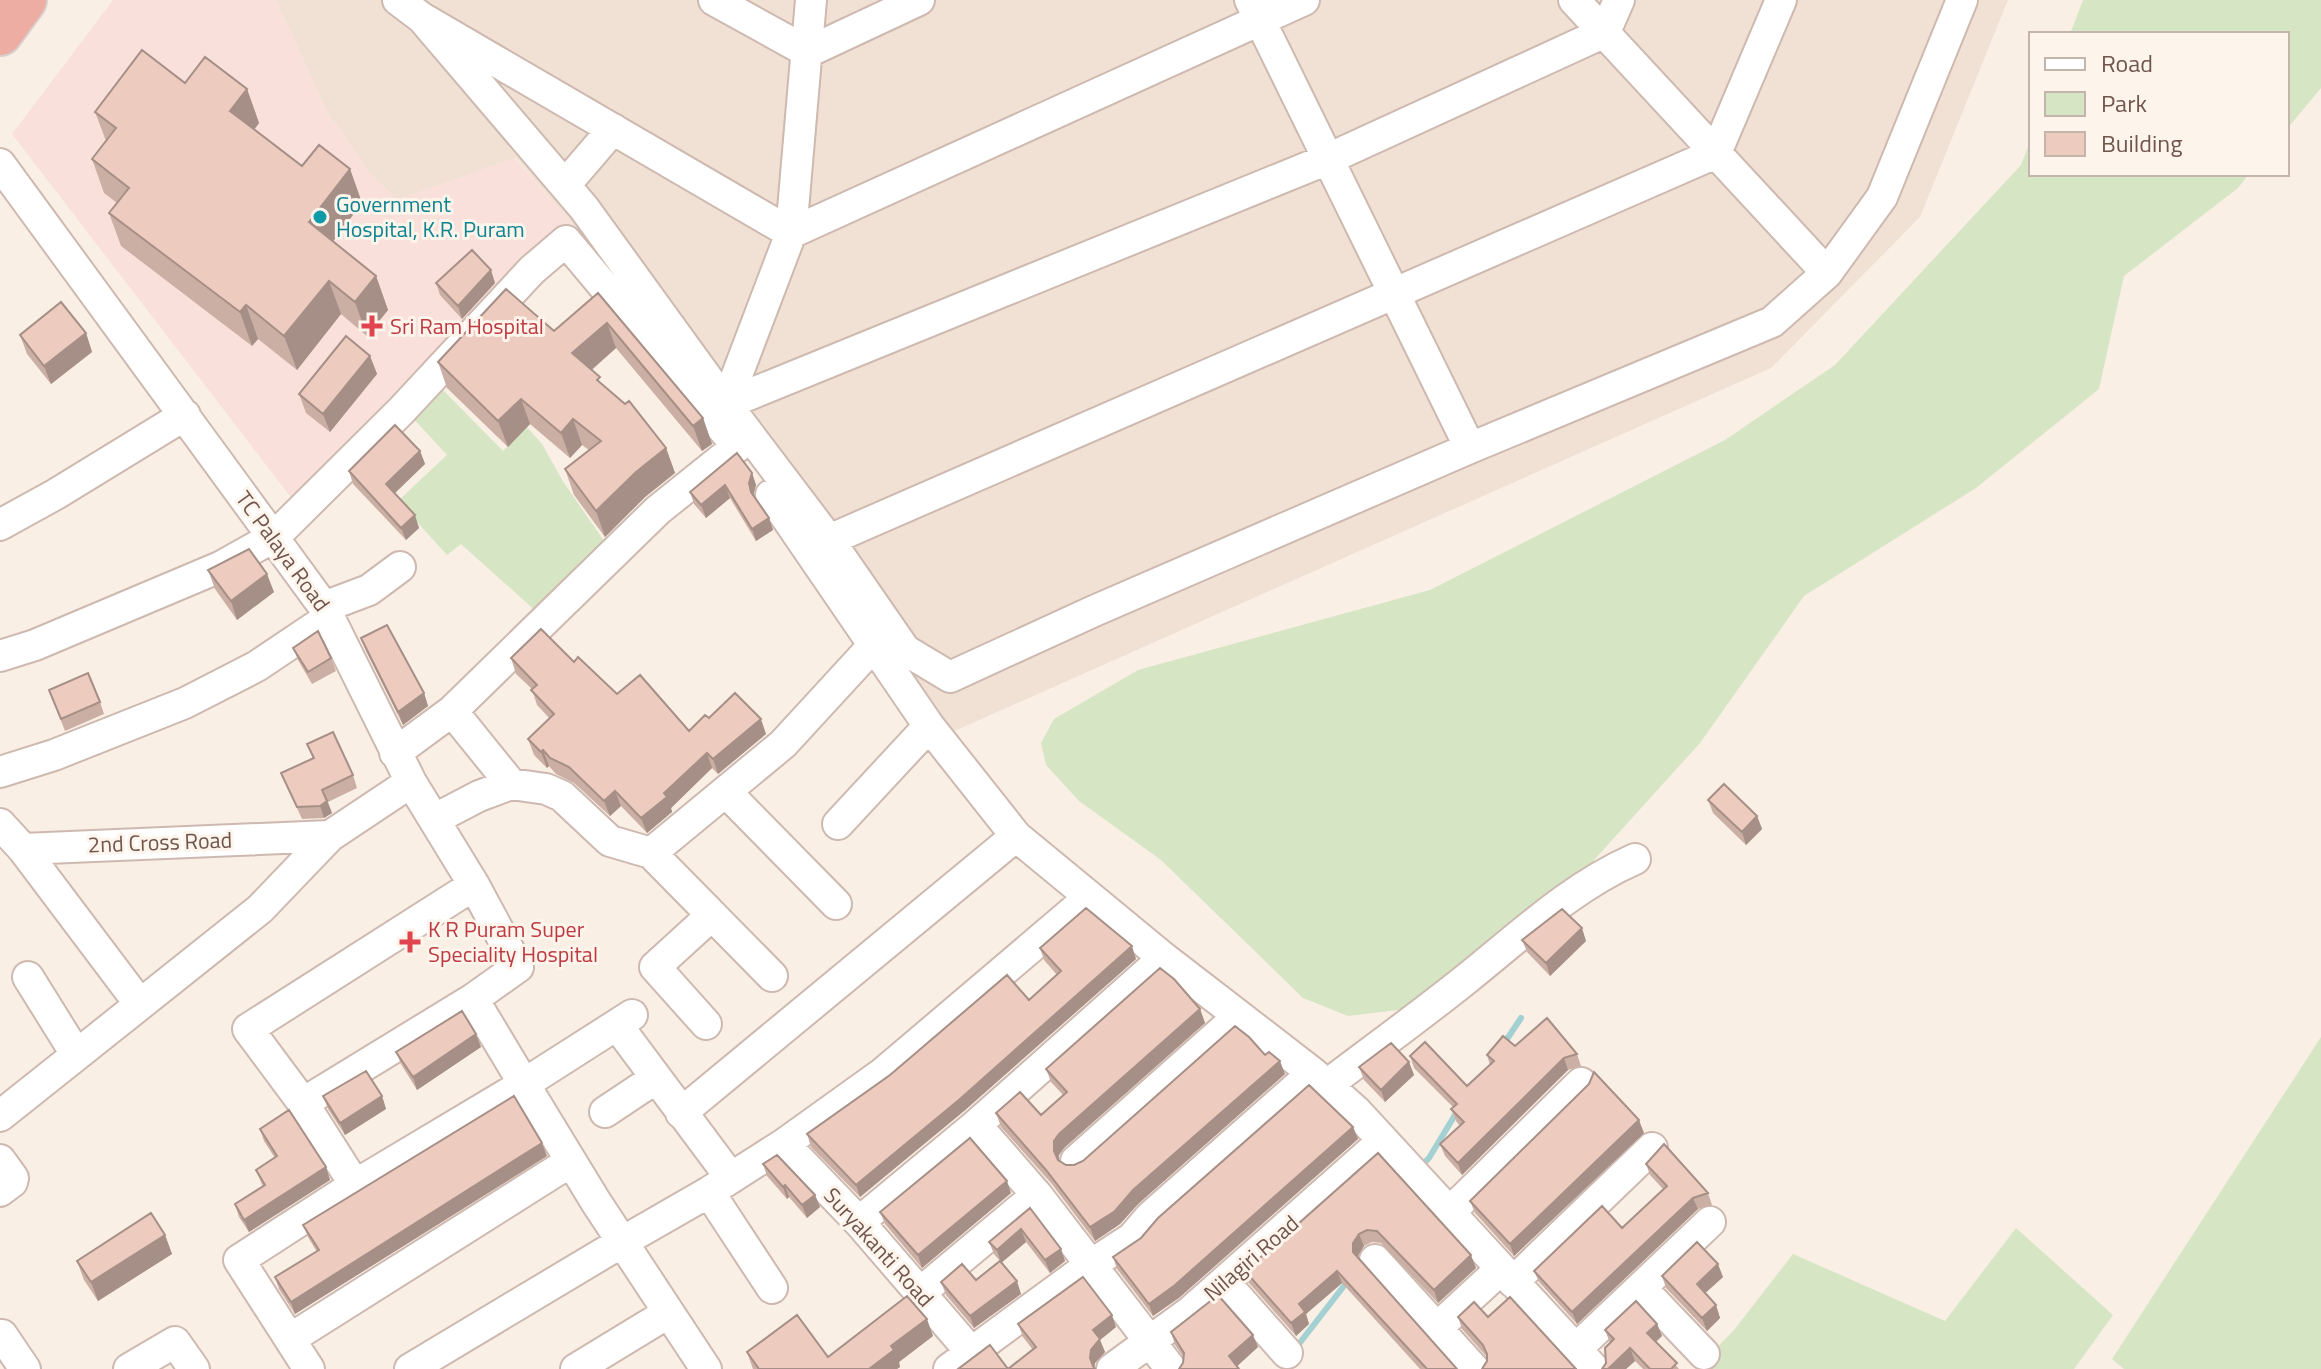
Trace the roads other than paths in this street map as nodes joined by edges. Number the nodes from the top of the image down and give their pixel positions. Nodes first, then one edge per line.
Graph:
1 (24, 0) edge
2 (714, 0) edge
3 (811, 0) edge
4 (919, 0) edge
5 (1304, 0) edge
6 (1574, 0) edge
7 (1619, 0) edge
8 (1781, 0) edge
9 (1962, 0) edge
10 (410, 9) edge
11 (1255, 10) edge
12 (1605, 32) junction
13 (0, 33) edge
14 (808, 52) junction
15 (613, 129) junction
16 (1716, 153) junction
17 (1328, 159) junction
18 (0, 164) edge
19 (565, 185) junction
20 (791, 233) junction
21 (1827, 273) junction
22 (1395, 295) junction
23 (726, 404) junction
24 (185, 415) junction
25 (738, 446) junction
26 (1470, 448) junction
27 (0, 525) edge
28 (274, 537) junction
29 (829, 540) junction
30 (400, 567) dead end
31 (327, 612) junction
32 (874, 645) junction
33 (0, 656) edge
34 (452, 711) junction
35 (929, 726) junction
36 (395, 753) junction
37 (0, 772) edge
38 (411, 782) junction
39 (511, 784) junction
40 (726, 792) junction
41 (435, 819) junction
42 (0, 824) edge
43 (838, 824) dead end
44 (330, 836) junction
45 (1016, 836) junction
46 (23, 849) junction
47 (651, 853) junction
48 (1635, 859) dead end
49 (474, 885) junction
50 (1089, 898) junction
51 (836, 904) dead end
52 (712, 915) junction
53 (1164, 958) junction
54 (772, 976) dead end
55 (28, 977) dead end
56 (473, 999) junction
57 (139, 1003) junction
58 (1238, 1017) junction
59 (706, 1024) dead end
60 (76, 1054) junction
61 (656, 1078) junction
62 (1320, 1079) junction
63 (1581, 1083) dead end
64 (524, 1084) junction
65 (303, 1103) junction
66 (605, 1112) dead end
67 (681, 1113) junction
68 (0, 1116) edge
69 (976, 1125) junction
70 (1383, 1141) junction
71 (784, 1144) junction
72 (1652, 1148) dead end
73 (0, 1160) edge
74 (1076, 1161) edge
75 (570, 1162) junction
76 (355, 1185) junction
77 (720, 1185) junction
78 (0, 1191) edge
79 (1037, 1195) junction
80 (1449, 1213) junction
81 (859, 1222) junction
82 (1710, 1222) dead end
83 (622, 1242) junction
84 (1375, 1260) dead end
85 (1089, 1266) junction
86 (1507, 1276) junction
87 (1224, 1282) junction
88 (772, 1288) dead end
89 (1641, 1288) junction
90 (921, 1292) junction
91 (668, 1313) junction
92 (1437, 1328) junction
93 (2, 1335) edge
94 (290, 1339) junction
95 (1149, 1342) junction
96 (1287, 1353) dead end
97 (1704, 1354) dead end
98 (1585, 1359) edge
99 (960, 1360) edge
100 (25, 1369) edge
101 (129, 1369) edge
102 (194, 1369) edge
103 (309, 1369) edge
104 (410, 1369) edge
105 (576, 1369) edge
106 (706, 1369) edge
107 (1112, 1369) edge
108 (1171, 1369) edge
109 (1474, 1369) edge

1 - 13 highway
2 - 14 street
3 - 14 street
4 - 14 street
5 - 11 street
6 - 12 street
7 - 12 street
8 - 16 street
9 - 21 street
10 - 15 street
10 - 19 street
11 - 17 street
11 - 20 street
12 - 16 street
12 - 17 street
14 - 20 street
15 - 19 street
15 - 20 street
16 - 21 street
16 - 22 street
17 - 22 street
17 - 23 street
18 - 24 street, TC Palaya Road
19 - 23 street
20 - 23 street
21 - 26 street
22 - 26 street
22 - 29 street
23 - 29 street
24 - 27 street
24 - 28 street, TC Palaya Road
25 - 28 street
25 - 32 street
25 - 34 street
26 - 29 street
28 - 31 street, TC Palaya Road
28 - 33 street
30 - 31 street
31 - 36 street, TC Palaya Road
31 - 37 street
32 - 35 street
32 - 40 street
34 - 36 street
34 - 39 street
35 - 43 street
35 - 45 street
36 - 38 street, TC Palaya Road
38 - 41 street, TC Palaya Road
38 - 44 street
39 - 41 street
39 - 47 street
40 - 47 street
40 - 51 street
41 - 49 street, TC Palaya Road
42 - 46 street
44 - 46 street, 2nd Cross Road
44 - 57 street
45 - 50 street
45 - 67 street
46 - 57 street
47 - 52 street
48 - 62 street
49 - 56 street, TC Palaya Road
49 - 65 street
50 - 53 street
50 - 71 street
52 - 54 street
52 - 59 street
53 - 58 street
53 - 69 street
55 - 60 street
56 - 64 street
56 - 65 street
57 - 60 street
58 - 62 street
58 - 74 street
60 - 68 street
61 - 64 street
61 - 66 street
61 - 67 street
62 - 70 street
62 - 85 street
63 - 80 street
64 - 75 street
64 - 76 street
65 - 76 street
67 - 77 street
69 - 79 street
69 - 81 street
70 - 80 street
70 - 87 street, Nilagiri Road
71 - 77 street
71 - 81 street, Suryakanti Road
72 - 86 street
73 - 78 street
75 - 83 street
75 - 94 street
76 - 94 street
77 - 83 street
77 - 88 street
79 - 85 street
79 - 90 street
80 - 86 street
81 - 90 street, Suryakanti Road
82 - 89 street
83 - 91 street
83 - 104 street
84 - 92 street
85 - 95 street
85 - 99 street
86 - 92 street
86 - 98 street
87 - 95 street, Nilagiri Road
87 - 96 street
89 - 97 street
89 - 98 street
90 - 99 street, Suryakanti Road
91 - 105 street
91 - 106 street
92 - 109 street
93 - 100 street
94 - 103 street
95 - 107 street, Nilagiri Road
95 - 108 street
101 - 102 street

